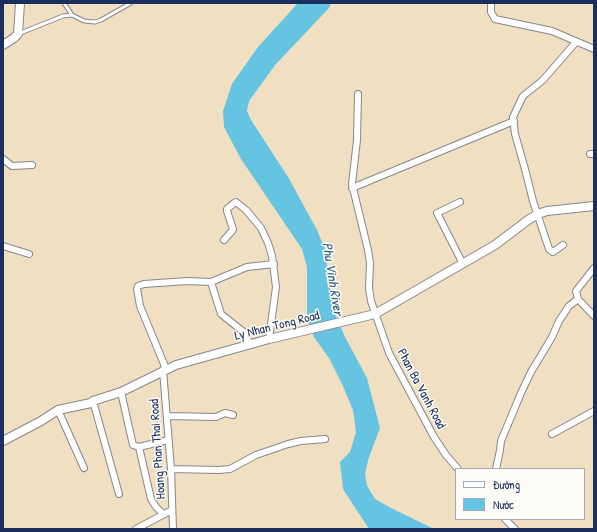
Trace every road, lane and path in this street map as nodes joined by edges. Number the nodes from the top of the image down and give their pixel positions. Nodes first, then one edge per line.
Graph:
1 (20, 3) edge
2 (64, 3) edge
3 (131, 3) edge
4 (491, 3) edge
5 (72, 15) junction
6 (18, 34) junction
7 (576, 42) junction
8 (3, 45) edge
9 (594, 49) edge
10 (358, 94) dead end
11 (514, 121) junction
12 (3, 159) edge
13 (32, 165) dead end
14 (352, 188) junction
15 (460, 202) dead end
16 (594, 206) edge
17 (538, 214) junction
18 (224, 240) dead end
19 (563, 245) dead end
20 (3, 246) edge
21 (29, 254) dead end
22 (274, 264) junction
23 (463, 264) junction
24 (594, 268) edge
25 (211, 282) junction
26 (577, 297) junction
27 (375, 314) junction
28 (594, 316) edge
29 (269, 339) junction
30 (250, 345) junction
31 (165, 370) junction
32 (121, 392) junction
33 (93, 401) junction
34 (58, 410) junction
35 (594, 411) edge
36 (233, 415) dead end
37 (167, 416) junction
38 (552, 434) dead end
39 (325, 439) dead end
40 (3, 440) edge
41 (168, 440) junction
42 (139, 447) junction
43 (84, 468) dead end
44 (457, 468) edge
45 (496, 468) edge
46 (171, 469) junction
47 (119, 494) dead end
48 (172, 510) junction
49 (163, 514) junction
50 (506, 520) edge
51 (136, 529) edge
52 (173, 529) edge
53 (515, 529) edge

1 - 6 street
2 - 5 lane
3 - 5 lane
4 - 7 street
5 - 6 lane
6 - 8 street
7 - 9 street
7 - 11 street
10 - 14 street
11 - 14 street
11 - 17 street
12 - 13 street
14 - 27 street, Phan Ba Vanh Road
15 - 23 street
16 - 17 street, Ly Nhan Tong Road
17 - 19 street
17 - 23 street, Ly Nhan Tong Road
18 - 22 street
20 - 21 street
22 - 25 street
22 - 29 street
23 - 27 street, Ly Nhan Tong Road
24 - 26 street
25 - 30 street
25 - 31 street, Hoang Phan Thai Road
26 - 28 street
26 - 45 street
27 - 29 street, Ly Nhan Tong Road
27 - 44 street, Phan Ba Vanh Road
29 - 30 street, Ly Nhan Tong Road
30 - 31 street, Ly Nhan Tong Road
31 - 32 street, Ly Nhan Tong Road
31 - 37 street, Hoang Phan Thai Road
32 - 33 street, Ly Nhan Tong Road
32 - 42 street
33 - 34 street, Ly Nhan Tong Road
33 - 47 street
34 - 40 street, Ly Nhan Tong Road
34 - 43 street
35 - 38 street
36 - 37 street
37 - 41 street, Hoang Phan Thai Road
39 - 46 street
41 - 42 street
41 - 46 street, Hoang Phan Thai Road
42 - 49 street
46 - 48 street, Hoang Phan Thai Road
48 - 49 street, Hoang Phan Thai Road
48 - 52 street
49 - 51 street, Hoang Phan Thai Road
50 - 53 street

